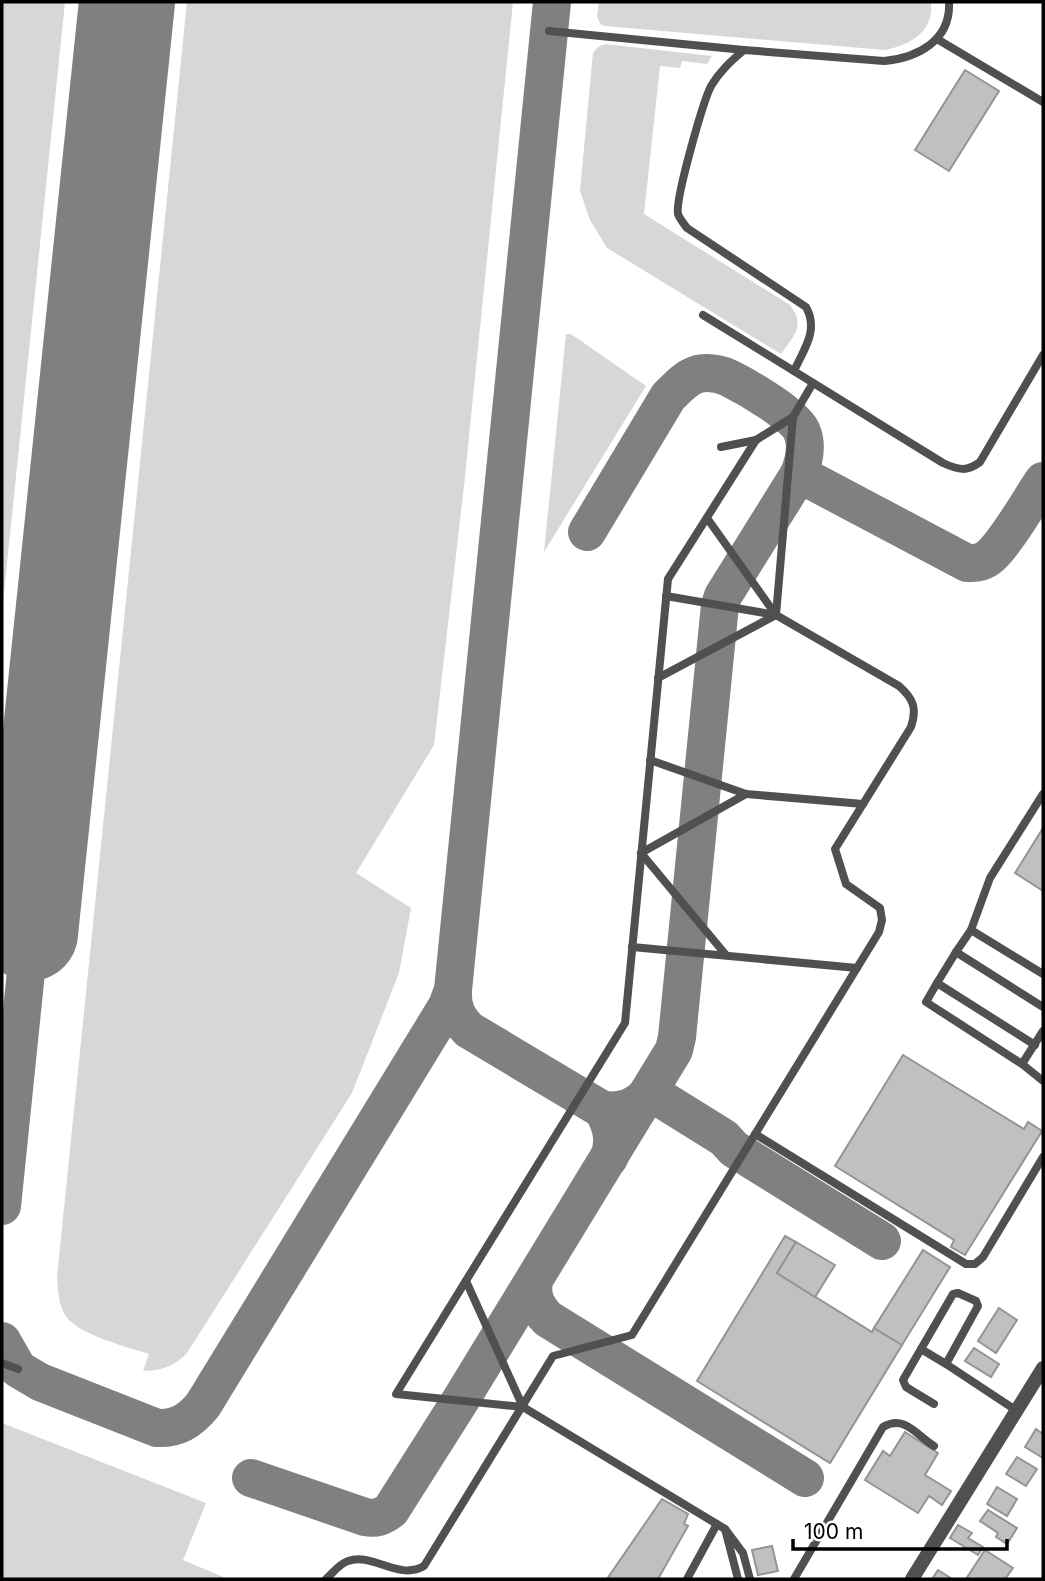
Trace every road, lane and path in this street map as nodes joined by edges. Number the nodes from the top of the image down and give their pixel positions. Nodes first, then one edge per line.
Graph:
1 (948, 2) edge
2 (549, 31) dead end
3 (937, 39) junction
4 (744, 50) junction
5 (1043, 102) edge
6 (703, 315) dead end
7 (1043, 355) edge
8 (794, 371) junction
9 (813, 383) junction
10 (793, 417) junction
11 (756, 440) junction
12 (721, 447) dead end
13 (708, 517) junction
14 (666, 596) junction
15 (776, 615) junction
16 (658, 678) junction
17 (650, 760) junction
18 (746, 794) junction
19 (1043, 794) edge
20 (863, 804) junction
21 (641, 853) junction
22 (971, 930) junction
23 (632, 947) junction
24 (957, 952) junction
25 (726, 956) junction
26 (857, 968) junction
27 (1043, 974) edge
28 (937, 983) junction
29 (1043, 1007) edge
30 (1043, 1031) edge
31 (1035, 1045) junction
32 (1022, 1064) junction
33 (1043, 1081) edge
34 (755, 1134) junction
35 (1043, 1157) edge
36 (466, 1281) junction
37 (922, 1349) junction
38 (2, 1363) edge
39 (946, 1364) junction
40 (18, 1368) dead end
41 (1043, 1368) edge
42 (1039, 1385) edge
43 (934, 1404) dead end
44 (523, 1407) junction
45 (1017, 1411) junction
46 (934, 1446) dead end
47 (717, 1524) junction
48 (725, 1529) junction
49 (326, 1579) edge
50 (687, 1579) edge
51 (738, 1579) edge
52 (750, 1579) edge
53 (794, 1579) edge
54 (912, 1579) edge

1 - 3 lane
2 - 4 lane
3 - 4 lane
3 - 5 lane
4 - 8 lane
6 - 8 lane
7 - 9 lane
8 - 9 lane
9 - 10 lane
10 - 11 lane
10 - 15 lane
11 - 12 lane
11 - 13 lane
13 - 14 lane
13 - 15 lane
14 - 15 lane
14 - 16 lane
15 - 16 lane
15 - 20 lane
16 - 17 lane
17 - 18 lane
17 - 21 lane
18 - 20 lane
18 - 21 lane
19 - 22 lane
20 - 26 lane
21 - 23 lane
21 - 25 lane
22 - 24 lane
22 - 27 lane
23 - 25 lane
23 - 36 lane
24 - 28 lane
24 - 29 lane
25 - 26 lane
26 - 34 lane
28 - 31 lane
28 - 32 lane
30 - 31 lane
31 - 32 lane
32 - 33 lane
34 - 35 lane
34 - 44 lane
36 - 44 lane
36 - 44 lane
37 - 39 lane
37 - 39 lane
37 - 43 lane
38 - 40 lane
39 - 45 lane
41 - 42 street
42 - 45 street
44 - 47 lane
44 - 49 lane
45 - 54 street
46 - 53 lane
47 - 48 lane
47 - 50 lane
48 - 51 lane
48 - 52 lane

